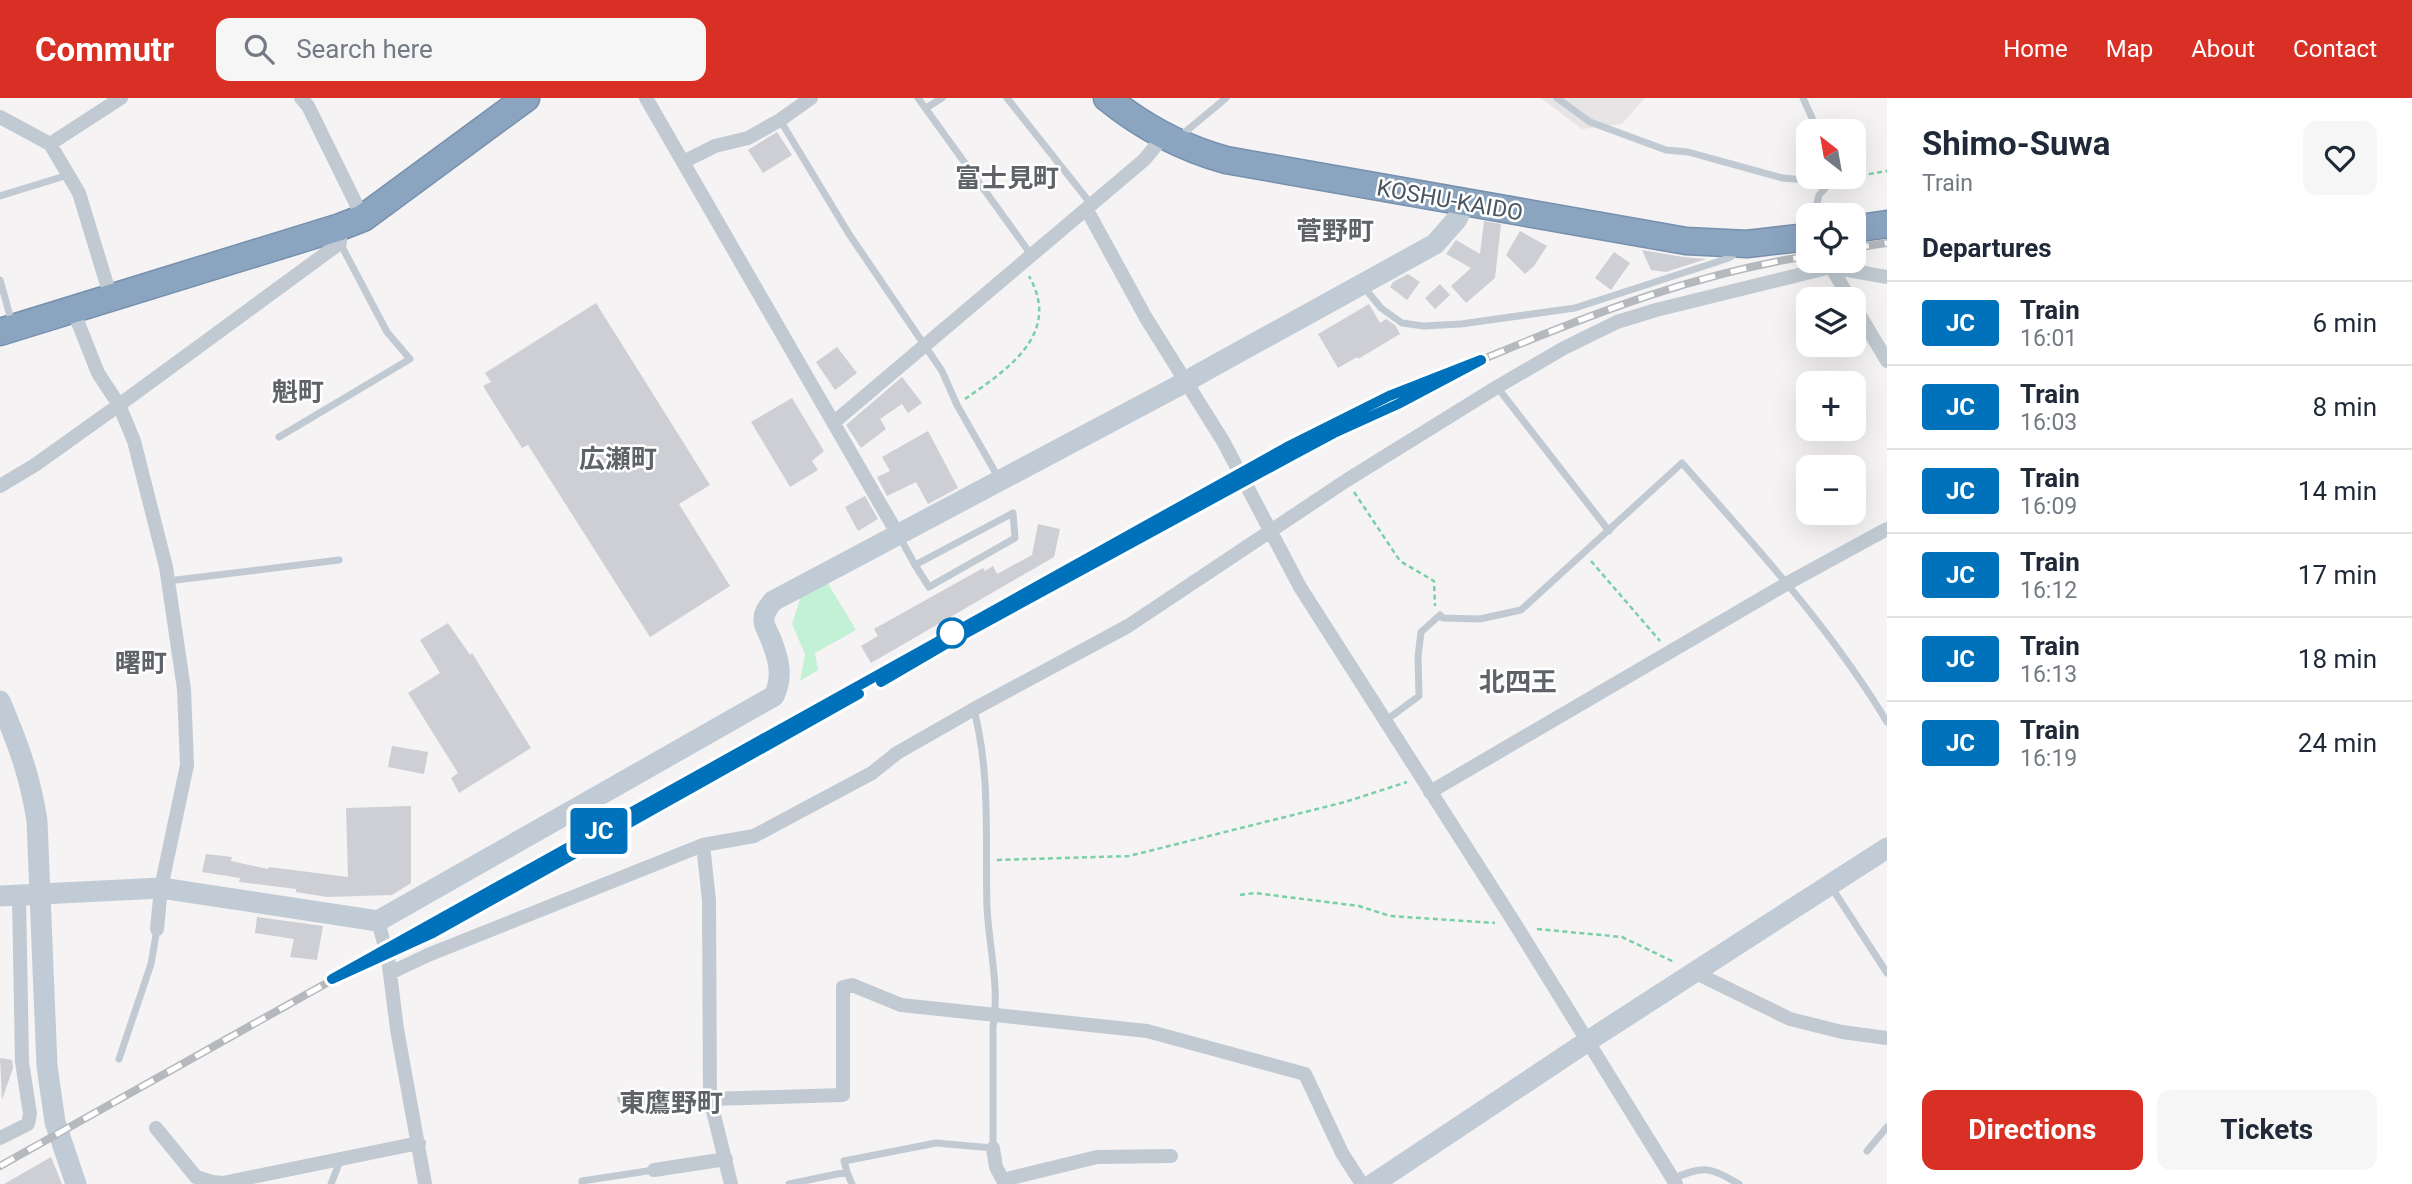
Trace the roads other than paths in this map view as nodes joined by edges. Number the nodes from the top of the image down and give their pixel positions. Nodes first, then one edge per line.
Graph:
1 (121, 98) edge
2 (301, 98) edge
3 (646, 98) edge
4 (811, 98) edge
5 (918, 98) edge
6 (942, 98) edge
7 (1007, 98) edge
8 (1107, 98) edge
9 (1226, 98) edge
10 (1557, 98) edge
11 (1803, 98) edge
12 (516, 101) edge
13 (926, 108) junction
14 (0, 117) edge
15 (1813, 119) edge
16 (780, 120) junction
17 (1169, 139) junction
18 (50, 144) junction
19 (683, 162) junction
20 (68, 175) junction
21 (1796, 178) edge
22 (0, 196) edge
23 (1465, 201) junction
24 (1090, 207) junction
25 (1887, 223) edge
26 (1866, 227) edge
27 (347, 229) junction
28 (1796, 238) edge
29 (1747, 244) junction
30 (1027, 260) junction
31 (1866, 272) edge
32 (1796, 273) edge
33 (1887, 277) edge
34 (0, 280) edge
35 (1362, 285) junction
36 (111, 298) junction
37 (73, 310) junction
38 (1866, 326) edge
39 (7, 330) edge
40 (925, 344) junction
41 (1887, 361) edge
42 (1497, 387) junction
43 (119, 405) junction
44 (832, 423) junction
45 (279, 437) dead end
46 (1000, 480) junction
47 (0, 486) edge
48 (1887, 529) edge
49 (1270, 531) junction
50 (1609, 531) junction
51 (897, 533) junction
52 (339, 560) dead end
53 (915, 565) junction
54 (168, 581) junction
55 (1788, 583) junction
56 (0, 701) edge
57 (974, 709) junction
58 (1385, 721) junction
59 (1887, 722) edge
60 (1430, 792) junction
61 (703, 845) junction
62 (1887, 848) edge
63 (1831, 886) junction
64 (161, 888) junction
65 (20, 896) edge
66 (378, 922) junction
67 (157, 929) joint
68 (1696, 972) junction
69 (390, 973) junction
70 (1887, 973) edge
71 (995, 1016) junction
72 (1887, 1038) edge
73 (1588, 1041) junction
74 (120, 1059) dead end
75 (624, 1098) dead end
76 (710, 1099) junction
77 (1887, 1127) edge
78 (156, 1128) dead end
79 (0, 1138) edge
80 (419, 1143) junction
81 (993, 1148) junction
82 (1867, 1151) dead end
83 (1171, 1156) dead end
84 (726, 1159) junction
85 (340, 1160) junction
86 (654, 1170) joint
87 (847, 1172) junction
88 (1674, 1181) edge
89 (1004, 1182) edge
90 (223, 1183) edge
91 (76, 1184) edge
92 (331, 1184) edge
93 (425, 1184) edge
94 (582, 1184) edge
95 (731, 1184) edge
96 (789, 1184) edge
97 (852, 1184) edge
98 (1362, 1184) edge
99 (1373, 1184) edge
100 (1739, 1184) edge

1 - 18 street
2 - 27 street
3 - 19 street
4 - 16 street
5 - 13 lane
6 - 13 lane
7 - 24 lane
8 - 17 highway, KOSHU-KAIDO
9 - 17 lane
10 - 21 lane
11 - 15 lane
12 - 27 highway
13 - 30 lane
14 - 18 street
16 - 19 street
16 - 40 lane
17 - 23 highway, KOSHU-KAIDO
17 - 24 street
18 - 20 street
19 - 44 street
20 - 22 lane
20 - 36 street
23 - 29 highway, KOSHU-KAIDO
23 - 35 street
24 - 30 street
24 - 49 street
25 - 26 highway
27 - 36 highway
27 - 43 street
27 - 45 lane
28 - 29 highway, KOSHU-KAIDO
29 - 35 lane
30 - 40 street
31 - 33 street
32 - 42 street
34 - 39 lane
35 - 46 street, bridge
36 - 37 highway
37 - 39 highway
37 - 43 street
38 - 41 street
40 - 44 street
40 - 46 lane
42 - 49 street
42 - 50 lane
43 - 47 street
43 - 54 street
44 - 51 street
46 - 51 street
48 - 55 street
49 - 57 street
49 - 58 street
50 - 55 lane
50 - 58 lane
51 - 53 lane
51 - 66 street
52 - 54 lane
53 - 53 lane
54 - 64 street
55 - 59 lane
55 - 60 street
56 - 65 street
57 - 61 street
57 - 71 lane
58 - 60 street
60 - 73 street
61 - 69 street
61 - 76 street
62 - 63 street
63 - 68 street
63 - 70 lane
64 - 65 street
64 - 66 street
64 - 67 street
65 - 79 street
65 - 91 street
66 - 69 street
67 - 74 lane
68 - 72 street
68 - 73 street
69 - 80 street
71 - 76 street
71 - 81 lane
71 - 98 street
73 - 88 street
73 - 99 street
75 - 76 street
76 - 84 street
77 - 82 lane
78 - 90 street
80 - 85 street
80 - 93 street
81 - 87 lane
81 - 89 street
83 - 89 street
84 - 86 street
84 - 95 street
85 - 90 street
85 - 92 lane
86 - 94 lane
87 - 96 lane
87 - 97 lane
88 - 100 lane

